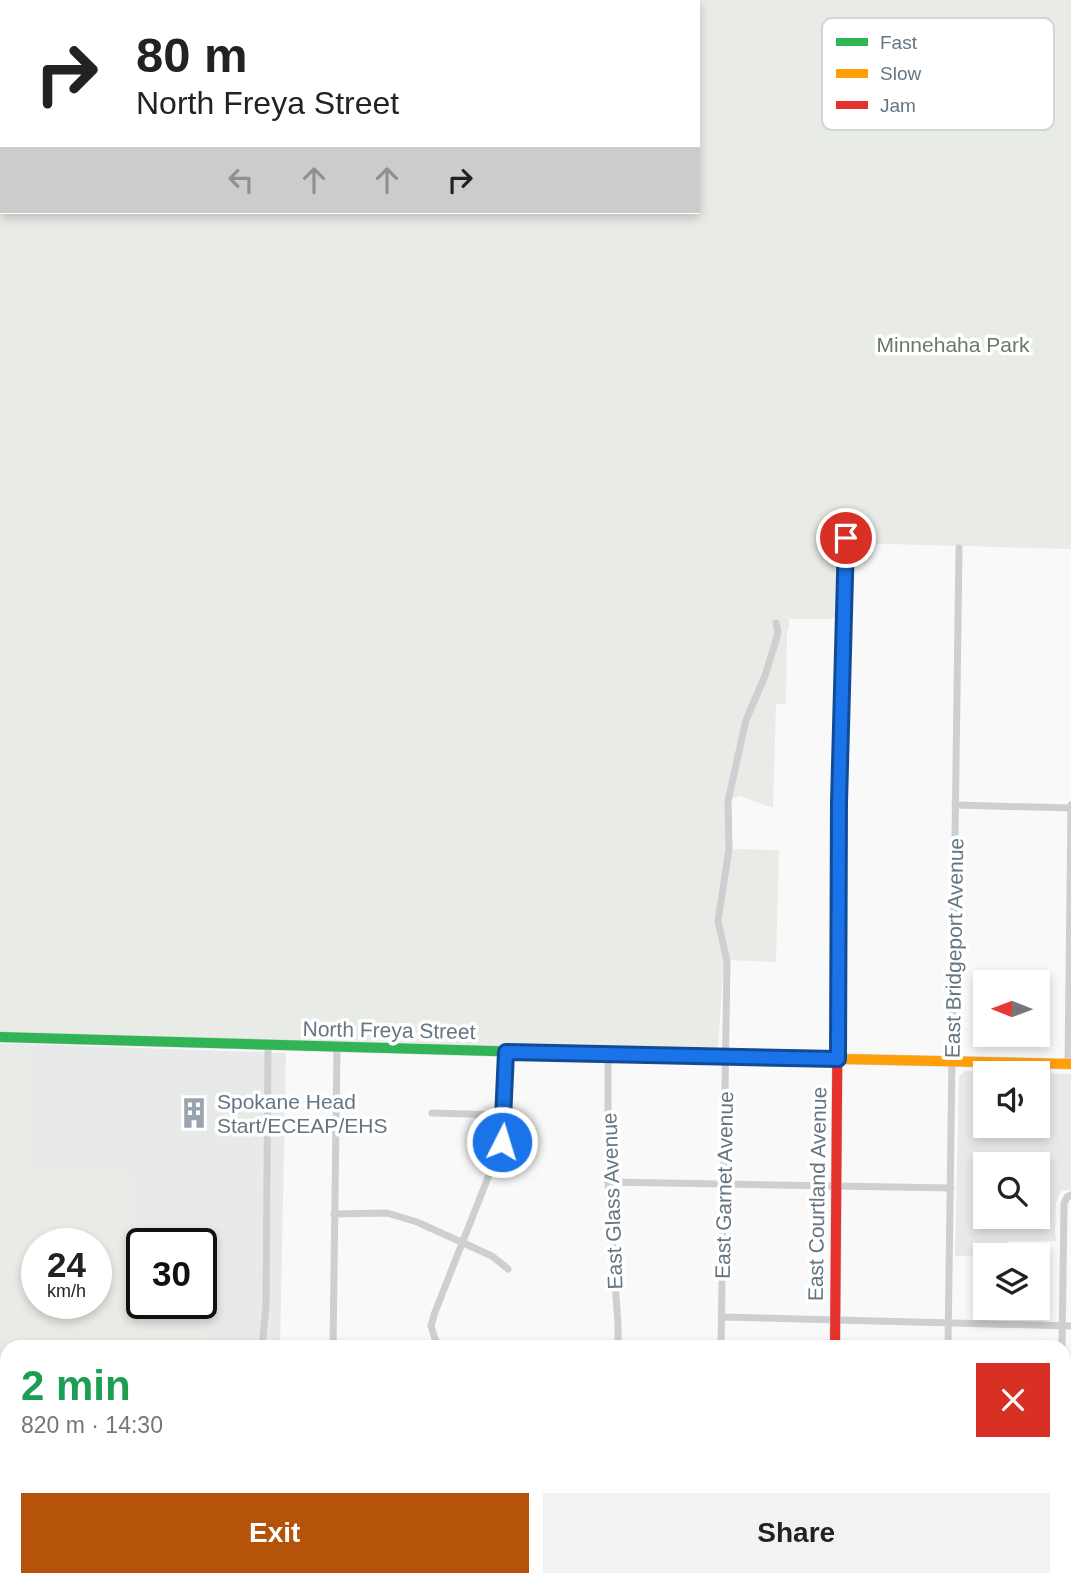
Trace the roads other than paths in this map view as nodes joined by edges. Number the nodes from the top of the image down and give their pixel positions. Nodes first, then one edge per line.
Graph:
1 (846, 538) dead end
2 (959, 548) dead end
3 (776, 623) dead end
4 (955, 805) junction
5 (1071, 806) edge
6 (0, 1037) edge
7 (268, 1046) junction
8 (337, 1047) junction
9 (506, 1052) junction
10 (608, 1055) junction
11 (726, 1057) junction
12 (838, 1059) junction
13 (953, 1062) junction
14 (1069, 1064) edge
15 (432, 1113) dead end
16 (505, 1115) junction
17 (608, 1182) junction
18 (723, 1185) junction
19 (837, 1185) junction
20 (951, 1188) junction
21 (1069, 1196) edge
22 (334, 1214) junction
23 (463, 1244) junction
24 (508, 1269) dead end
25 (722, 1317) junction
26 (835, 1320) junction
27 (949, 1323) junction
28 (1067, 1326) edge
29 (263, 1340) edge
30 (332, 1340) edge
31 (435, 1340) edge
32 (618, 1340) edge
33 (721, 1340) edge
34 (835, 1340) edge
35 (948, 1340) edge

1 - 12 main road, East Courtland Avenue
2 - 4 street, East Bridgeport Avenue
3 - 11 street, East Garnet Avenue
4 - 5 street
4 - 13 street, East Bridgeport Avenue
5 - 14 street
6 - 7 main road, North Freya Street
7 - 8 main road, North Freya Street
7 - 29 street
8 - 9 main road, North Freya Street
8 - 22 street
9 - 10 main road, North Freya Street
9 - 16 street
10 - 11 main road, North Freya Street
10 - 17 street, East Glass Avenue
11 - 12 main road, North Freya Street
11 - 18 street, East Garnet Avenue
12 - 13 main road, North Freya Street
12 - 19 main road, East Courtland Avenue
13 - 14 main road, North Freya Street
13 - 20 street, East Bridgeport Avenue
15 - 16 street
16 - 23 street
17 - 18 street
17 - 32 street, East Glass Avenue
18 - 19 street
18 - 25 street, East Garnet Avenue
19 - 20 street
19 - 26 main road, East Courtland Avenue
20 - 27 street, East Bridgeport Avenue
21 - 28 street
22 - 23 street
22 - 30 street
23 - 24 street
23 - 31 street
25 - 26 street
25 - 33 street, East Garnet Avenue
26 - 27 street
26 - 34 main road, East Courtland Avenue
27 - 28 street
27 - 35 street, East Bridgeport Avenue

